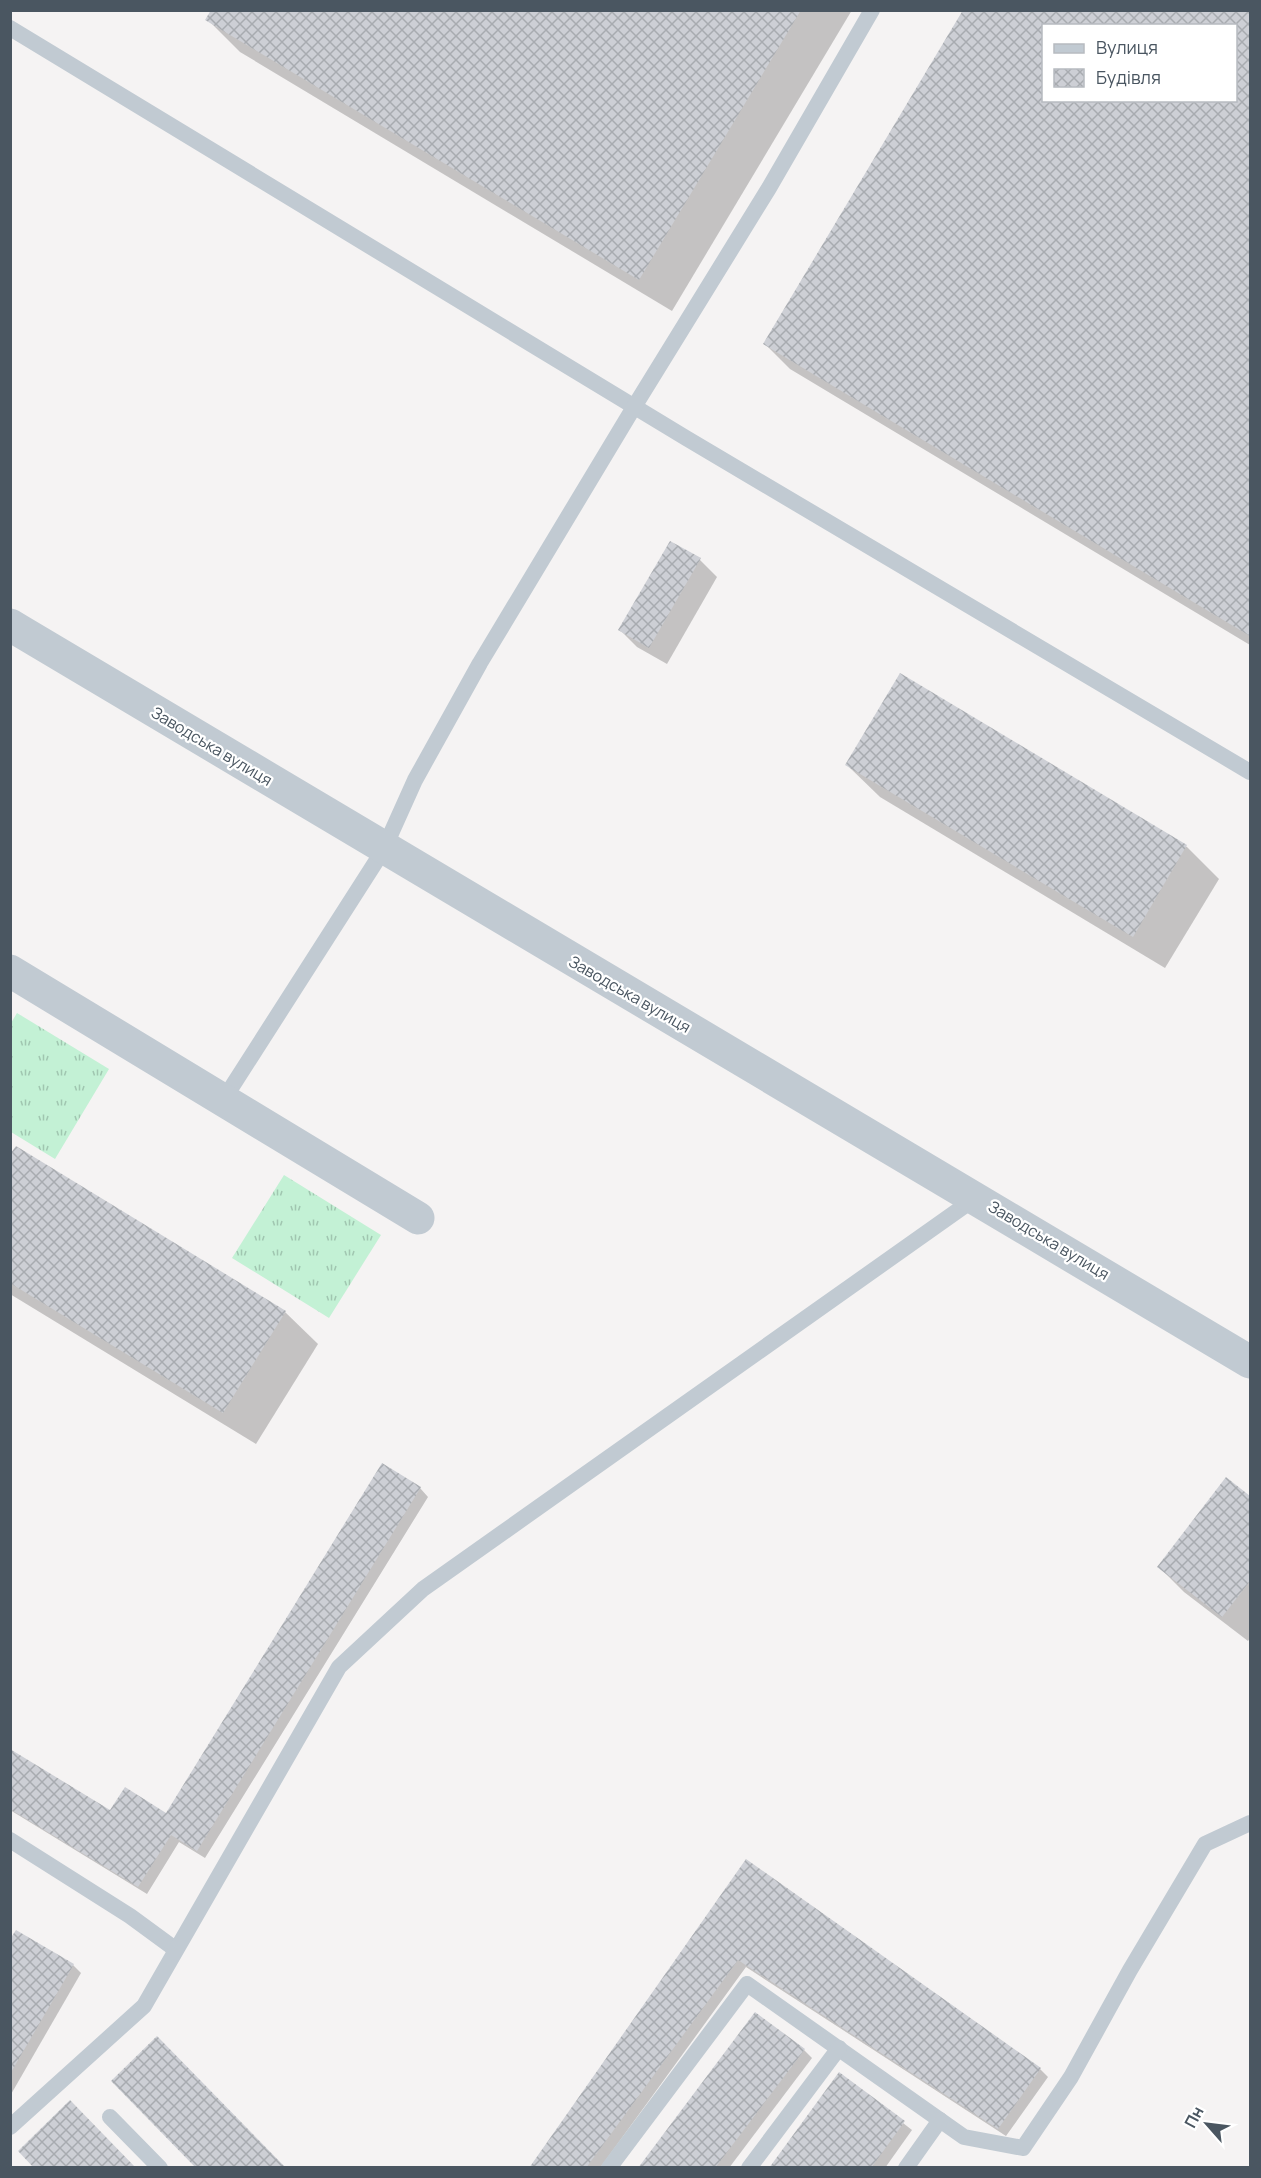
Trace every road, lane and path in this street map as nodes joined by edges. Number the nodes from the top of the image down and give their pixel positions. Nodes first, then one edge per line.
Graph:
1 (872, 10) edge
2 (10, 28) edge
3 (634, 406) junction
4 (10, 625) edge
5 (1251, 772) edge
6 (384, 849) junction
7 (10, 971) edge
8 (224, 1099) junction
9 (977, 1197) junction
10 (418, 1218) dead end
11 (1251, 1362) edge
12 (1251, 1823) edge
13 (10, 1840) edge
14 (175, 1949) junction
15 (839, 2048) junction
16 (110, 2117) dead end
17 (940, 2120) junction
18 (10, 2127) edge
19 (160, 2168) edge
20 (609, 2168) edge
21 (749, 2168) edge
22 (906, 2168) edge

1 - 3 lane
2 - 3 lane
3 - 5 lane
3 - 6 lane
4 - 6 street, Заводська вулиця
6 - 8 lane
6 - 9 street, Заводська вулиця
7 - 8 street
8 - 10 street
9 - 11 street, Заводська вулиця
9 - 14 lane
12 - 17 lane
13 - 14 lane
14 - 18 lane
15 - 17 lane
15 - 20 lane
15 - 21 lane
16 - 19 lane
17 - 22 lane

